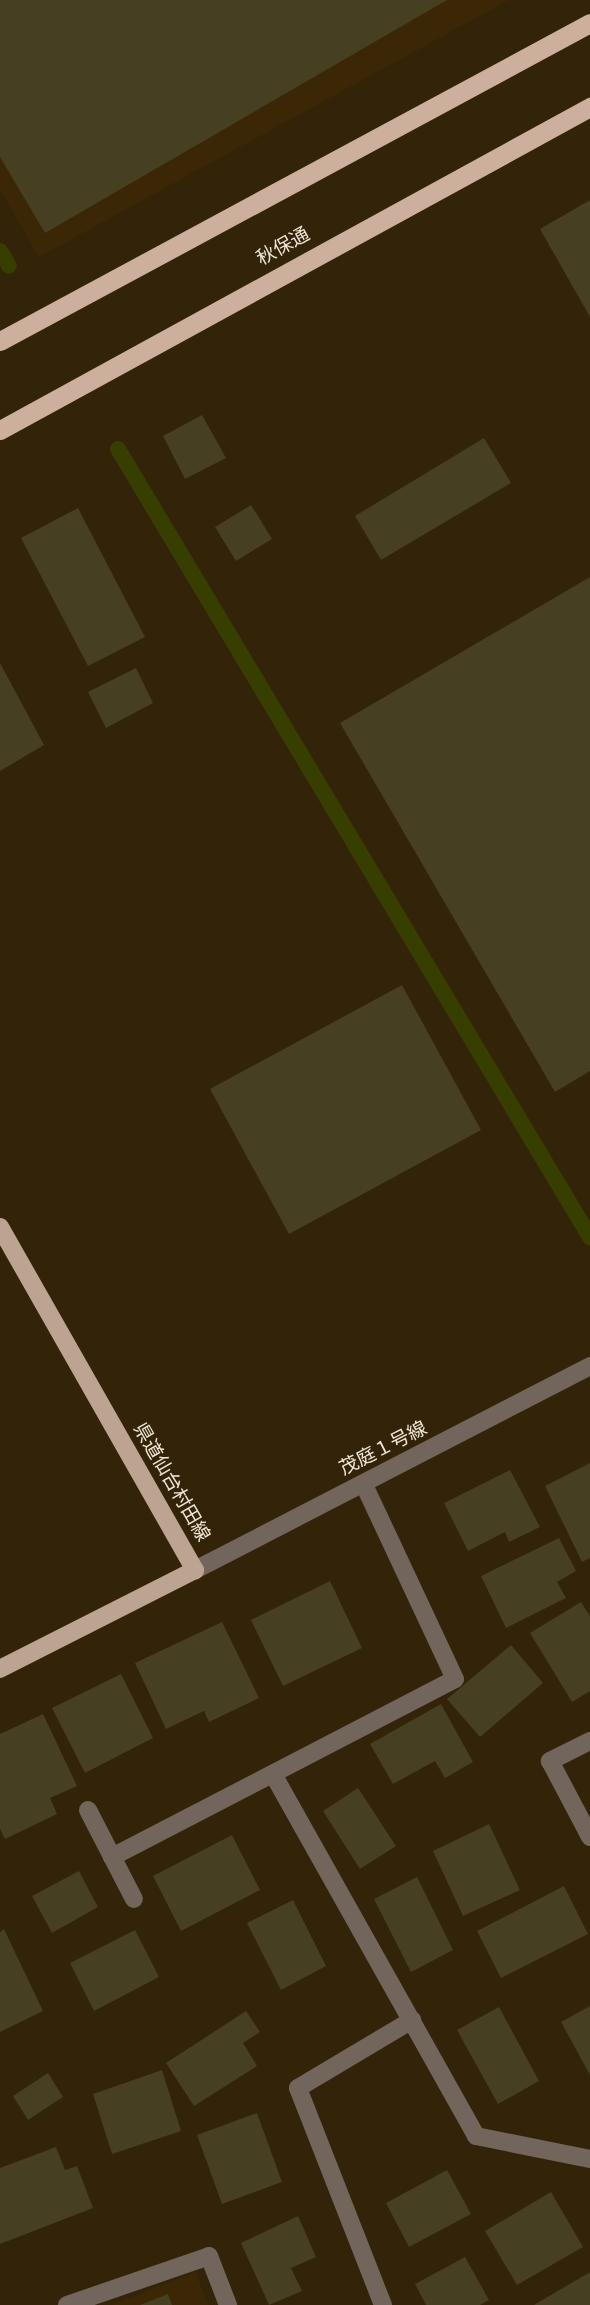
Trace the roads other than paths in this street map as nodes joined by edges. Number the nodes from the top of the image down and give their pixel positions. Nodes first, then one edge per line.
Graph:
1 (590, 23) edge
2 (590, 107) edge
3 (0, 341) edge
4 (0, 430) edge
5 (0, 1227) edge
6 (590, 1366) edge
7 (363, 1485) junction
8 (195, 1570) junction
9 (0, 1669) edge
10 (590, 1741) edge
11 (273, 1774) junction
12 (88, 1810) dead end
13 (590, 1836) edge
14 (112, 1857) junction
15 (134, 1899) dead end
16 (412, 2020) junction
17 (590, 2159) edge
18 (67, 2305) edge
19 (228, 2305) edge
20 (383, 2305) edge

1 - 3 highway
2 - 4 highway, 秋保通
5 - 8 main road, 県道仙台村田線
6 - 7 street, 茂庭１号線
7 - 8 street, 茂庭１号線
7 - 11 street
8 - 9 main road, 県道仙台村田線
10 - 13 street
11 - 14 street
11 - 16 street
12 - 14 street
14 - 15 street
16 - 17 street
16 - 20 street
18 - 19 street

